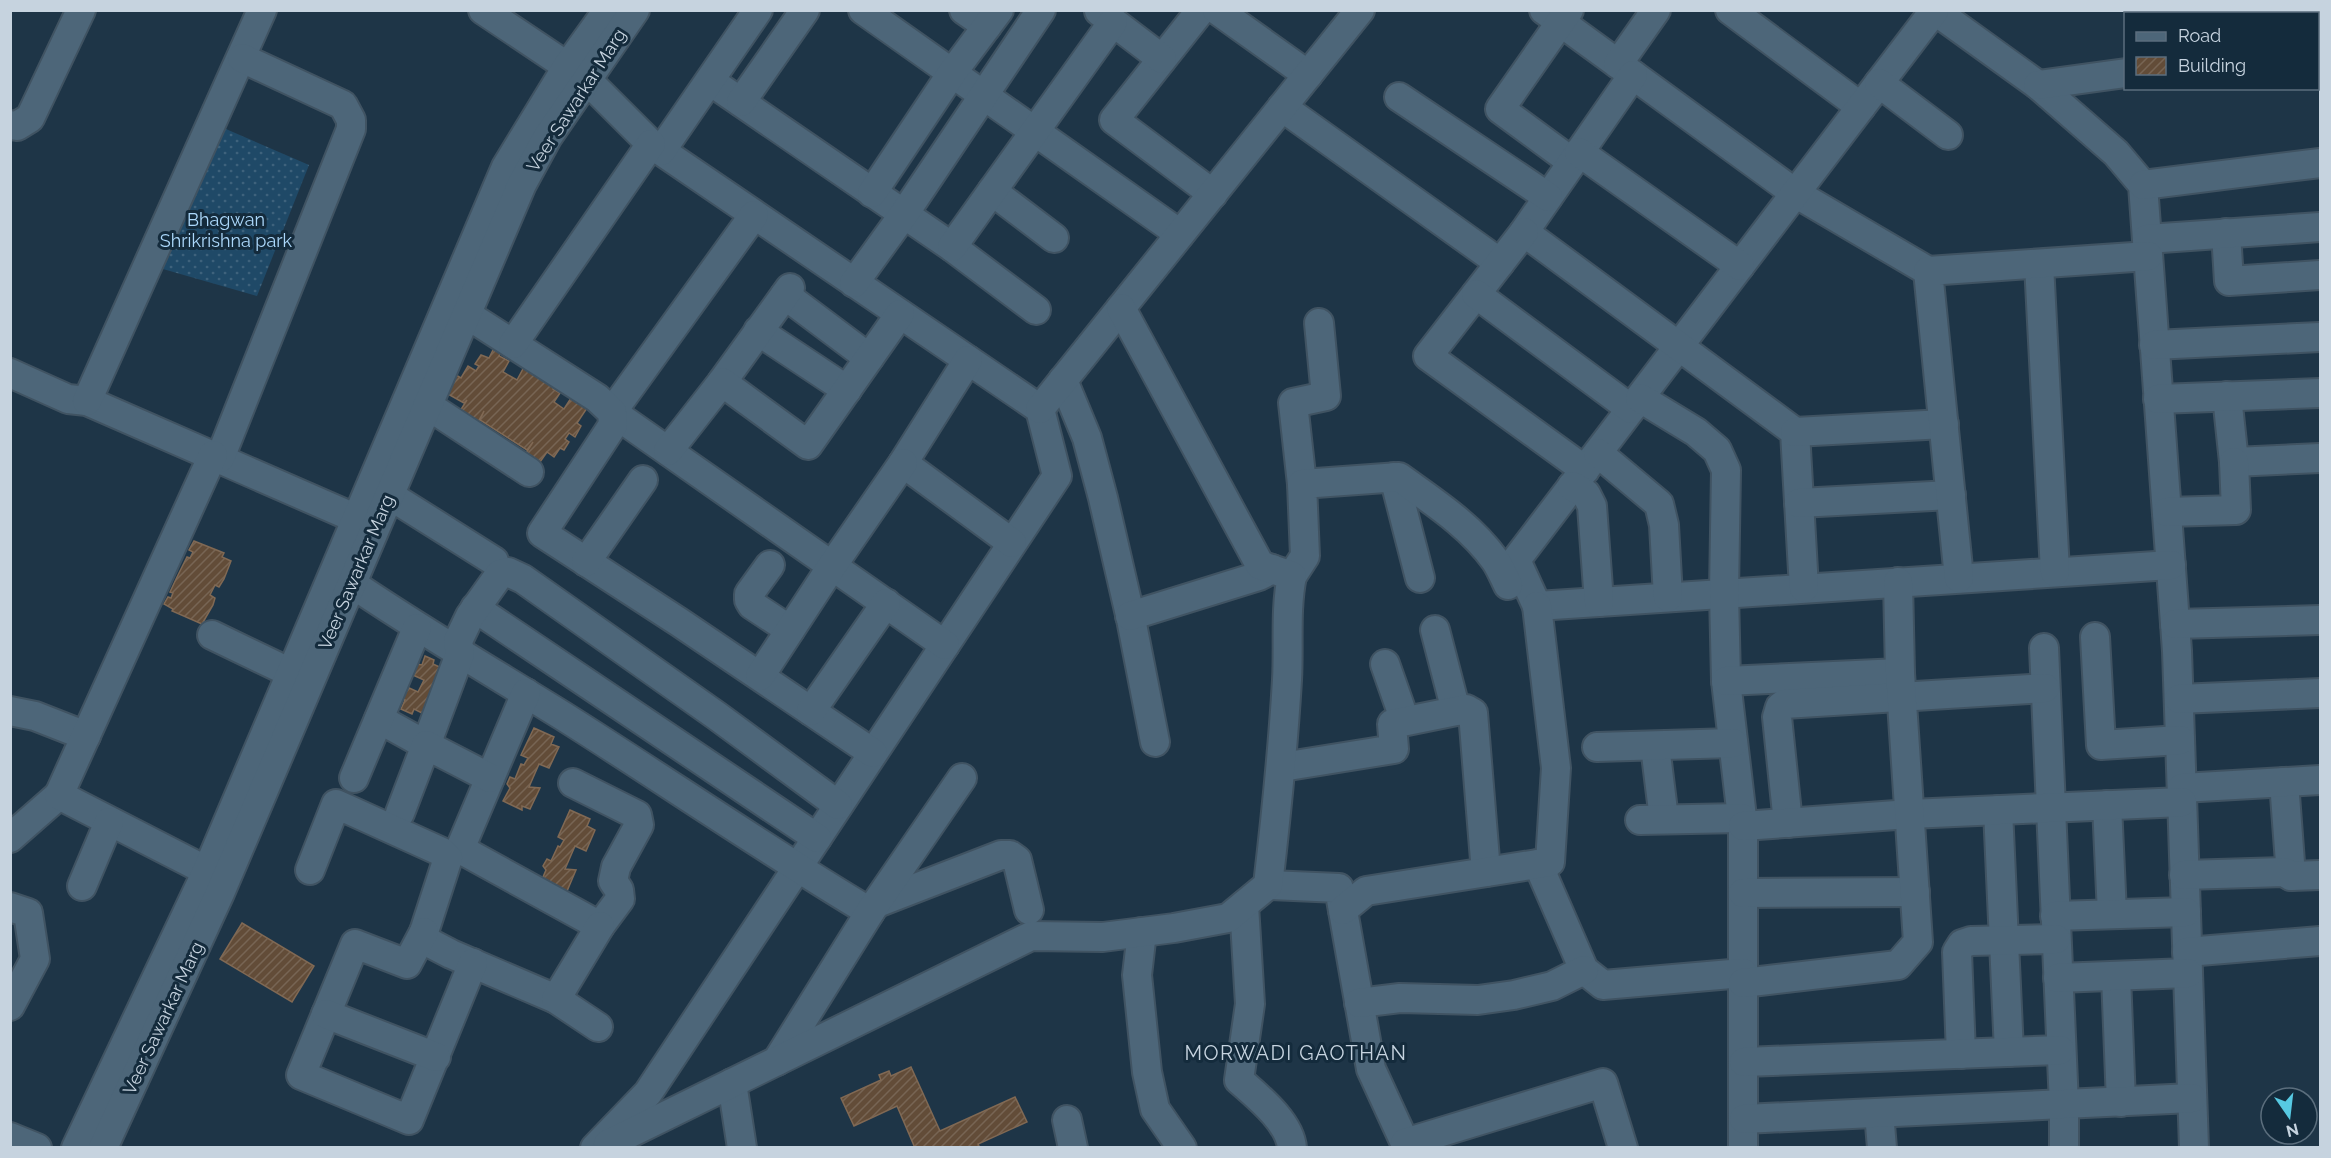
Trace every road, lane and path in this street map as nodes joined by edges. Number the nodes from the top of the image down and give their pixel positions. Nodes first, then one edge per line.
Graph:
1 (81, 10) edge
2 (262, 10) edge
3 (483, 10) edge
4 (608, 10) edge
5 (635, 10) edge
6 (758, 10) edge
7 (805, 10) edge
8 (863, 10) edge
9 (1041, 10) edge
10 (1201, 10) edge
11 (1217, 10) edge
12 (1360, 10) edge
13 (1656, 10) edge
14 (1730, 10) edge
15 (1934, 11) edge
16 (1558, 15) edge
17 (983, 16) edge
18 (1106, 16) edge
19 (242, 58) junction
20 (1162, 59) junction
21 (1625, 69) junction
22 (577, 73) junction
23 (952, 73) junction
24 (2124, 73) edge
25 (1308, 75) junction
26 (710, 81) junction
27 (1879, 83) junction
28 (2038, 86) junction
29 (984, 95) junction
30 (1399, 97) dead end
31 (741, 102) junction
32 (1282, 107) junction
33 (1861, 107) junction
34 (10, 125) edge
35 (1035, 131) junction
36 (1948, 135) dead end
37 (656, 148) junction
38 (1576, 157) junction
39 (2320, 163) edge
40 (2143, 185) junction
41 (992, 191) junction
42 (872, 193) junction
43 (1795, 193) junction
44 (1213, 194) junction
45 (1548, 197) junction
46 (904, 214) junction
47 (754, 215) junction
48 (2320, 227) edge
49 (1524, 232) junction
50 (2226, 232) junction
51 (1180, 234) junction
52 (1054, 238) dead end
53 (952, 247) junction
54 (2147, 248) junction
55 (1500, 263) junction
56 (2039, 264) junction
57 (1740, 266) junction
58 (1928, 271) junction
59 (2320, 275) edge
60 (854, 283) junction
61 (1476, 294) junction
62 (1121, 308) junction
63 (1036, 310) dead end
64 (466, 314) junction
65 (900, 314) junction
66 (1319, 323) dead end
67 (758, 331) junction
68 (2320, 337) edge
69 (513, 344) junction
70 (1679, 345) junction
71 (2154, 345) junction
72 (869, 358) junction
73 (968, 360) junction
74 (10, 373) edge
75 (1063, 380) junction
76 (722, 382) junction
77 (847, 390) junction
78 (2320, 393) edge
79 (2227, 396) junction
80 (2158, 399) junction
81 (87, 402) junction
82 (1635, 403) junction
83 (427, 405) junction
84 (1040, 409) junction
85 (612, 412) junction
86 (1944, 424) junction
87 (1795, 432) junction
88 (668, 452) junction
89 (217, 456) junction
90 (2320, 458) edge
91 (2234, 462) junction
92 (903, 463) junction
93 (1585, 470) junction
94 (529, 472) dead end
95 (1394, 477) junction
96 (644, 480) dead end
97 (1302, 484) junction
98 (389, 495) junction
99 (1951, 495) junction
100 (1799, 503) junction
101 (2167, 512) junction
102 (365, 523) junction
103 (1012, 543) junction
104 (494, 561) dead end
105 (586, 562) junction
106 (770, 565) dead end
107 (2171, 565) junction
108 (832, 566) junction
109 (1282, 572) junction
110 (2055, 572) junction
111 (1420, 578) dead end
112 (1959, 578) junction
113 (1898, 582) junction
114 (351, 583) junction
115 (1508, 585) dead end
116 (1804, 588) junction
117 (1724, 593) junction
118 (1668, 597) junction
119 (1599, 602) junction
120 (886, 603) junction
121 (1537, 606) junction
122 (476, 608) junction
123 (1130, 616) junction
124 (2320, 620) edge
125 (2175, 624) junction
126 (417, 628) junction
127 (790, 630) junction
128 (1435, 630) dead end
129 (212, 635) dead end
130 (2095, 637) dead end
131 (945, 645) junction
132 (2044, 648) dead end
133 (460, 654) junction
134 (1385, 664) dead end
135 (291, 673) junction
136 (760, 676) junction
137 (1726, 681) junction
138 (1901, 685) junction
139 (2045, 688) junction
140 (526, 693) junction
141 (2320, 693) edge
142 (2179, 699) junction
143 (10, 711) edge
144 (811, 711) junction
145 (1456, 711) junction
146 (379, 719) junction
147 (1405, 721) junction
148 (86, 736) junction
149 (2180, 740) junction
150 (1155, 742) dead end
151 (1732, 743) junction
152 (426, 745) junction
153 (1655, 746) junction
154 (1598, 747) dead end
155 (873, 753) junction
156 (1282, 766) junction
157 (354, 778) dead end
158 (490, 778) junction
159 (962, 778) dead end
160 (2320, 780) edge
161 (2284, 782) junction
162 (573, 783) dead end
163 (58, 795) junction
164 (2182, 795) junction
165 (838, 805) junction
166 (2107, 805) junction
167 (2049, 808) junction
168 (1998, 810) junction
169 (400, 813) dead end
170 (1910, 813) junction
171 (109, 822) junction
172 (1742, 822) junction
173 (1788, 823) junction
174 (10, 838) edge
175 (817, 838) junction
176 (1538, 864) junction
177 (797, 869) junction
178 (310, 870) dead end
179 (207, 871) junction
180 (1486, 872) junction
181 (2184, 875) junction
182 (2320, 875) edge
183 (2291, 876) junction
184 (82, 885) dead end
185 (1268, 885) junction
186 (1915, 892) junction
187 (1743, 893) junction
188 (1244, 905) junction
189 (10, 907) edge
190 (874, 907) junction
191 (1029, 910) dead end
192 (1343, 910) junction
193 (2186, 912) junction
194 (2112, 914) junction
195 (600, 927) junction
196 (2055, 928) junction
197 (424, 932) junction
198 (1142, 932) junction
199 (2003, 940) junction
200 (2320, 941) edge
201 (178, 958) junction
202 (2188, 962) junction
203 (473, 963) junction
204 (1584, 970) junction
205 (2116, 976) junction
206 (1743, 978) junction
207 (2058, 978) junction
208 (556, 999) junction
209 (1359, 1003) junction
210 (10, 1006) edge
211 (326, 1014) junction
212 (598, 1027) dead end
213 (2060, 1050) junction
214 (2009, 1052) junction
215 (1961, 1054) junction
216 (436, 1057) junction
217 (777, 1061) junction
218 (1743, 1062) junction
219 (732, 1083) junction
220 (2192, 1098) junction
221 (2121, 1102) junction
222 (2064, 1105) junction
223 (1879, 1113) junction
224 (1743, 1119) junction
225 (1067, 1120) dead end
226 (10, 1137) edge
227 (1405, 1145) edge
228 (37, 1148) edge
229 (76, 1148) edge
230 (103, 1148) edge
231 (595, 1148) edge
232 (601, 1148) edge
233 (742, 1148) edge
234 (1073, 1148) edge
235 (1182, 1148) edge
236 (1292, 1148) edge
237 (1623, 1148) edge
238 (1743, 1148) edge
239 (1882, 1148) edge
240 (2064, 1148) edge
241 (2194, 1148) edge

1 - 34 street
2 - 19 street
3 - 22 street
4 - 22 street, Veer Sawarkar Marg
5 - 22 street, Veer Sawarkar Marg
6 - 26 street
7 - 31 street
8 - 23 street
9 - 29 street
10 - 20 street
11 - 25 street
12 - 25 street
13 - 21 street
14 - 33 street
15 - 27 street
15 - 28 street
16 - 21 street
16 - 38 street
17 - 23 street
18 - 20 street
18 - 35 street
19 - 81 street
19 - 89 street
20 - 44 street
21 - 38 street
21 - 43 street
22 - 37 street
22 - 64 street, Veer Sawarkar Marg
22 - 102 street, Veer Sawarkar Marg
23 - 29 street
23 - 42 street
24 - 28 street
25 - 32 street
26 - 31 street
26 - 37 street
27 - 33 street
27 - 36 street
28 - 40 street
29 - 35 street
29 - 46 street
30 - 45 street
31 - 42 street
32 - 44 street
32 - 55 street
33 - 43 street
35 - 41 street
35 - 51 street
37 - 47 street
37 - 69 street
38 - 45 street
38 - 57 street
39 - 40 street
40 - 54 street
41 - 52 street
41 - 53 street
42 - 46 street
43 - 57 street
43 - 58 street
44 - 51 street
45 - 49 street
46 - 53 street
46 - 60 street
47 - 60 street
47 - 85 street
48 - 50 street
49 - 55 street
49 - 70 street
50 - 54 street
50 - 59 street
51 - 62 street
53 - 63 street
54 - 56 street
54 - 71 street
55 - 61 street
56 - 58 street
56 - 110 street
57 - 70 street
58 - 86 street
60 - 65 street
61 - 82 street
61 - 93 street
62 - 75 street
62 - 109 street
64 - 69 street
64 - 83 street, Veer Sawarkar Marg
65 - 72 street
65 - 73 street
66 - 97 street
67 - 72 street
67 - 76 street
67 - 77 street
68 - 71 street
69 - 85 street
70 - 82 street
70 - 87 street
71 - 80 street
72 - 77 street
73 - 84 street
73 - 92 street
74 - 81 street
75 - 84 street
75 - 123 street
76 - 77 street
76 - 88 street
78 - 79 street
79 - 80 street
79 - 91 street
80 - 101 street
81 - 89 street
82 - 93 street
82 - 117 street
83 - 94 street
83 - 98 street, Veer Sawarkar Marg
84 - 103 street
85 - 88 street
85 - 105 street
86 - 87 street
86 - 99 street
87 - 100 street
88 - 108 street
89 - 102 street
89 - 148 street
90 - 91 street
91 - 101 street
92 - 103 street
92 - 108 street
93 - 118 street
93 - 119 street
93 - 121 street
95 - 97 street
95 - 111 street
95 - 115 street
96 - 105 street
97 - 109 street
98 - 102 street, Veer Sawarkar Marg
98 - 104 street
99 - 100 street
99 - 112 street
100 - 116 street
101 - 107 street
102 - 114 street, Veer Sawarkar Marg
102 - 135 street, Veer Sawarkar Marg
103 - 131 street
105 - 136 street
106 - 127 street
107 - 110 street
107 - 125 street
108 - 120 street
108 - 127 street
109 - 123 street
109 - 156 street
110 - 112 street
112 - 113 street
113 - 116 street
113 - 138 street
114 - 126 street
114 - 201 street, Veer Sawarkar Marg
116 - 117 street
117 - 118 street
117 - 137 street
118 - 119 street
119 - 121 street
120 - 131 street
120 - 144 street
121 - 176 street
122 - 133 street
122 - 165 street
122 - 175 street
123 - 150 street
124 - 125 street
125 - 142 street
126 - 133 street
126 - 146 street
127 - 136 street
128 - 145 street
129 - 135 street
130 - 149 street
131 - 155 street
132 - 139 street
133 - 140 street
133 - 152 street
134 - 147 street
135 - 179 street, Veer Sawarkar Marg
136 - 144 street
137 - 138 street
137 - 151 street
138 - 139 street
138 - 170 street
138 - 173 street
139 - 167 street
140 - 158 street
140 - 177 street
141 - 142 street
142 - 149 street
143 - 148 street
144 - 155 street
145 - 147 street
145 - 180 street
146 - 152 street
146 - 157 street
147 - 156 street
148 - 163 street
149 - 164 street
151 - 153 street
151 - 172 street
152 - 158 street
152 - 169 street
153 - 154 street
153 - 172 street
155 - 165 street
156 - 185 street
158 - 195 street
159 - 190 street
160 - 161 street
161 - 164 street
161 - 183 street
162 - 195 street
163 - 171 street
163 - 174 street
164 - 166 street
164 - 181 street
165 - 175 street
166 - 167 street
166 - 194 street
167 - 168 street
167 - 196 street
168 - 170 street
168 - 199 street
170 - 173 street
170 - 186 street
171 - 179 street
171 - 184 street
172 - 173 street
172 - 187 street
175 - 177 street
176 - 180 street
176 - 204 street
177 - 190 street
177 - 231 street
178 - 197 street
179 - 201 street, Veer Sawarkar Marg
180 - 192 street
181 - 183 street
181 - 193 street
182 - 183 street
185 - 188 street
185 - 192 street
186 - 187 street
186 - 206 street
187 - 206 street
188 - 198 street
188 - 236 street
189 - 210 street
190 - 191 street
190 - 217 street
192 - 209 street
193 - 194 street
193 - 202 street
194 - 196 street
195 - 208 street
196 - 199 street
196 - 207 street
197 - 203 street
197 - 211 street
198 - 217 street
198 - 235 street
199 - 214 street
199 - 215 street
200 - 202 street
201 - 229 street, Veer Sawarkar Marg
201 - 230 street, Veer Sawarkar Marg
202 - 205 street
202 - 220 street
203 - 208 street
203 - 216 street
204 - 206 street
204 - 209 street
205 - 207 street
205 - 221 street
206 - 218 street
207 - 213 street
208 - 212 street
209 - 227 street
211 - 216 street
211 - 216 street
213 - 214 street
213 - 222 street
214 - 215 street
215 - 218 street
217 - 219 street
218 - 224 street
219 - 232 street
219 - 233 street
220 - 221 street
220 - 241 street
221 - 222 street
222 - 223 street
222 - 240 street
223 - 224 street
223 - 239 street
224 - 238 street
225 - 234 street
226 - 228 street
227 - 237 street

